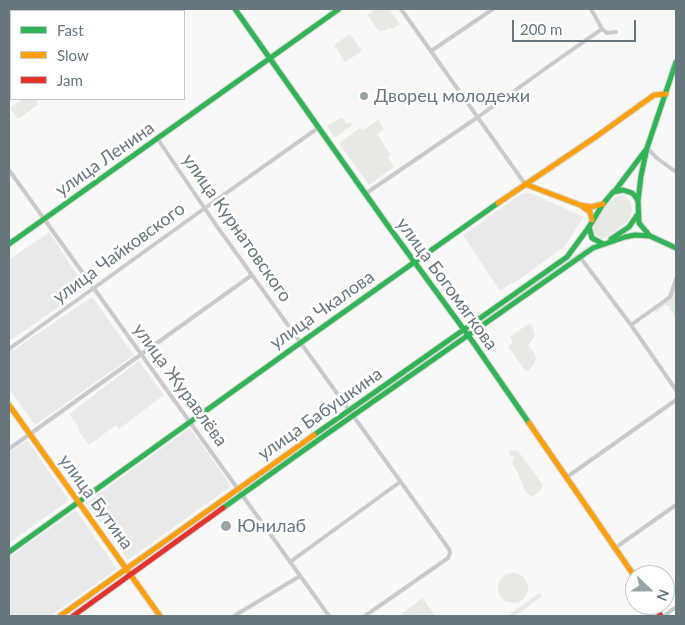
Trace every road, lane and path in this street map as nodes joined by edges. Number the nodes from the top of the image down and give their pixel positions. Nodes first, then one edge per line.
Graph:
1 (235, 9) edge
2 (339, 9) edge
3 (401, 9) edge
4 (493, 9) edge
5 (591, 9) edge
6 (602, 29) junction
7 (616, 32) dead end
8 (431, 51) junction
9 (269, 59) junction
10 (676, 62) edge
11 (666, 94) junction
12 (478, 117) junction
13 (318, 128) junction
14 (157, 138) junction
15 (647, 148) junction
16 (9, 170) edge
17 (676, 172) edge
18 (525, 184) junction
19 (613, 192) junction
20 (365, 194) junction
21 (638, 201) junction
22 (603, 204) junction
23 (580, 205) junction
24 (205, 208) junction
25 (638, 214) junction
26 (44, 219) junction
27 (592, 220) junction
28 (588, 227) junction
29 (650, 236) junction
30 (9, 244) edge
31 (602, 244) junction
32 (676, 248) edge
33 (580, 257) junction
34 (414, 262) junction
35 (252, 275) junction
36 (676, 279) edge
37 (93, 288) junction
38 (631, 325) junction
39 (464, 330) junction
40 (468, 336) junction
41 (300, 342) junction
42 (9, 349) edge
43 (141, 354) junction
44 (676, 390) edge
45 (676, 400) edge
46 (9, 405) edge
47 (350, 410) junction
48 (354, 416) junction
49 (189, 422) junction
50 (30, 433) junction
51 (9, 449) edge
52 (567, 477) junction
53 (400, 482) junction
54 (238, 489) junction
55 (242, 495) junction
56 (79, 502) junction
57 (676, 505) edge
58 (616, 548) junction
59 (9, 552) edge
60 (290, 562) junction
61 (627, 565) edge
62 (126, 569) junction
63 (131, 575) junction
64 (300, 576) junction
65 (676, 607) edge
66 (60, 616) edge
67 (73, 616) edge
68 (160, 616) edge
69 (234, 616) edge
70 (329, 616) edge
71 (365, 616) edge
72 (663, 616) edge

1 - 9 main road, улица Богомягкова
2 - 9 main road, улица Ленина
3 - 8 street
4 - 8 street
5 - 6 street
6 - 7 street
6 - 12 street
8 - 12 street
9 - 13 main road, улица Богомягкова
9 - 14 main road, улица Ленина
10 - 11 main road
11 - 15 main road
11 - 18 main road, улица Чкалова
12 - 18 street
12 - 20 street
13 - 20 main road, улица Богомягкова
13 - 24 street, улица Чайковского
14 - 24 street, улица Курнатовского
14 - 26 main road, улица Ленина
15 - 17 street
15 - 19 main road, улица Бабушкина
15 - 21 main road
16 - 26 street, улица Журавлёва
18 - 23 main road
18 - 34 main road, улица Чкалова
19 - 21 main road
19 - 22 main road, улица Бабушкина
20 - 34 main road, улица Богомягкова
21 - 25 main road
22 - 23 main road
22 - 27 main road, улица Бабушкина
23 - 27 main road
24 - 35 street, улица Курнатовского
24 - 37 street, улица Чайковского
25 - 29 main road
25 - 31 main road
26 - 30 main road, улица Ленина
26 - 37 street, улица Журавлёва
27 - 28 main road, улица Бабушкина
28 - 31 main road
28 - 39 main road, улица Бабушкина
29 - 31 main road
29 - 32 main road
31 - 33 main road, улица Бабушкина
33 - 38 street
33 - 40 main road, улица Бабушкина
34 - 39 main road, улица Богомягкова
34 - 41 main road, улица Чкалова
35 - 41 street, улица Курнатовского
35 - 43 street
36 - 38 street
37 - 42 street, улица Чайковского
37 - 43 street, улица Журавлёва
38 - 44 street
39 - 40 main road, улица Богомягкова
39 - 47 main road, улица Бабушкина
40 - 48 main road, улица Бабушкина
40 - 52 main road, улица Богомягкова
41 - 47 street, улица Курнатовского
41 - 49 main road, улица Чкалова
43 - 49 street, улица Журавлёва
43 - 50 street
45 - 52 street
46 - 50 main road, улица Бутина
47 - 48 street, улица Курнатовского
47 - 54 main road, улица Бабушкина
48 - 53 street, улица Курнатовского
48 - 55 main road, улица Бабушкина
49 - 54 street, улица Журавлёва
49 - 56 main road, улица Чкалова
50 - 51 street
50 - 56 main road, улица Бутина
52 - 58 main road, улица Богомягкова
53 - 60 street
53 - 71 street, улица Курнатовского
54 - 55 street, улица Журавлёва
54 - 62 main road, улица Бабушкина
55 - 60 street, улица Журавлёва
55 - 63 main road, улица Бабушкина
56 - 59 main road, улица Чкалова
56 - 62 main road, улица Бутина
57 - 58 street
58 - 61 main road, улица Богомягкова
60 - 64 street, улица Журавлёва
62 - 63 main road, улица Бутина
62 - 66 main road, улица Бабушкина
63 - 67 main road, улица Бабушкина
63 - 68 main road, улица Бутина
64 - 69 street
64 - 70 street, улица Журавлёва
65 - 72 street

